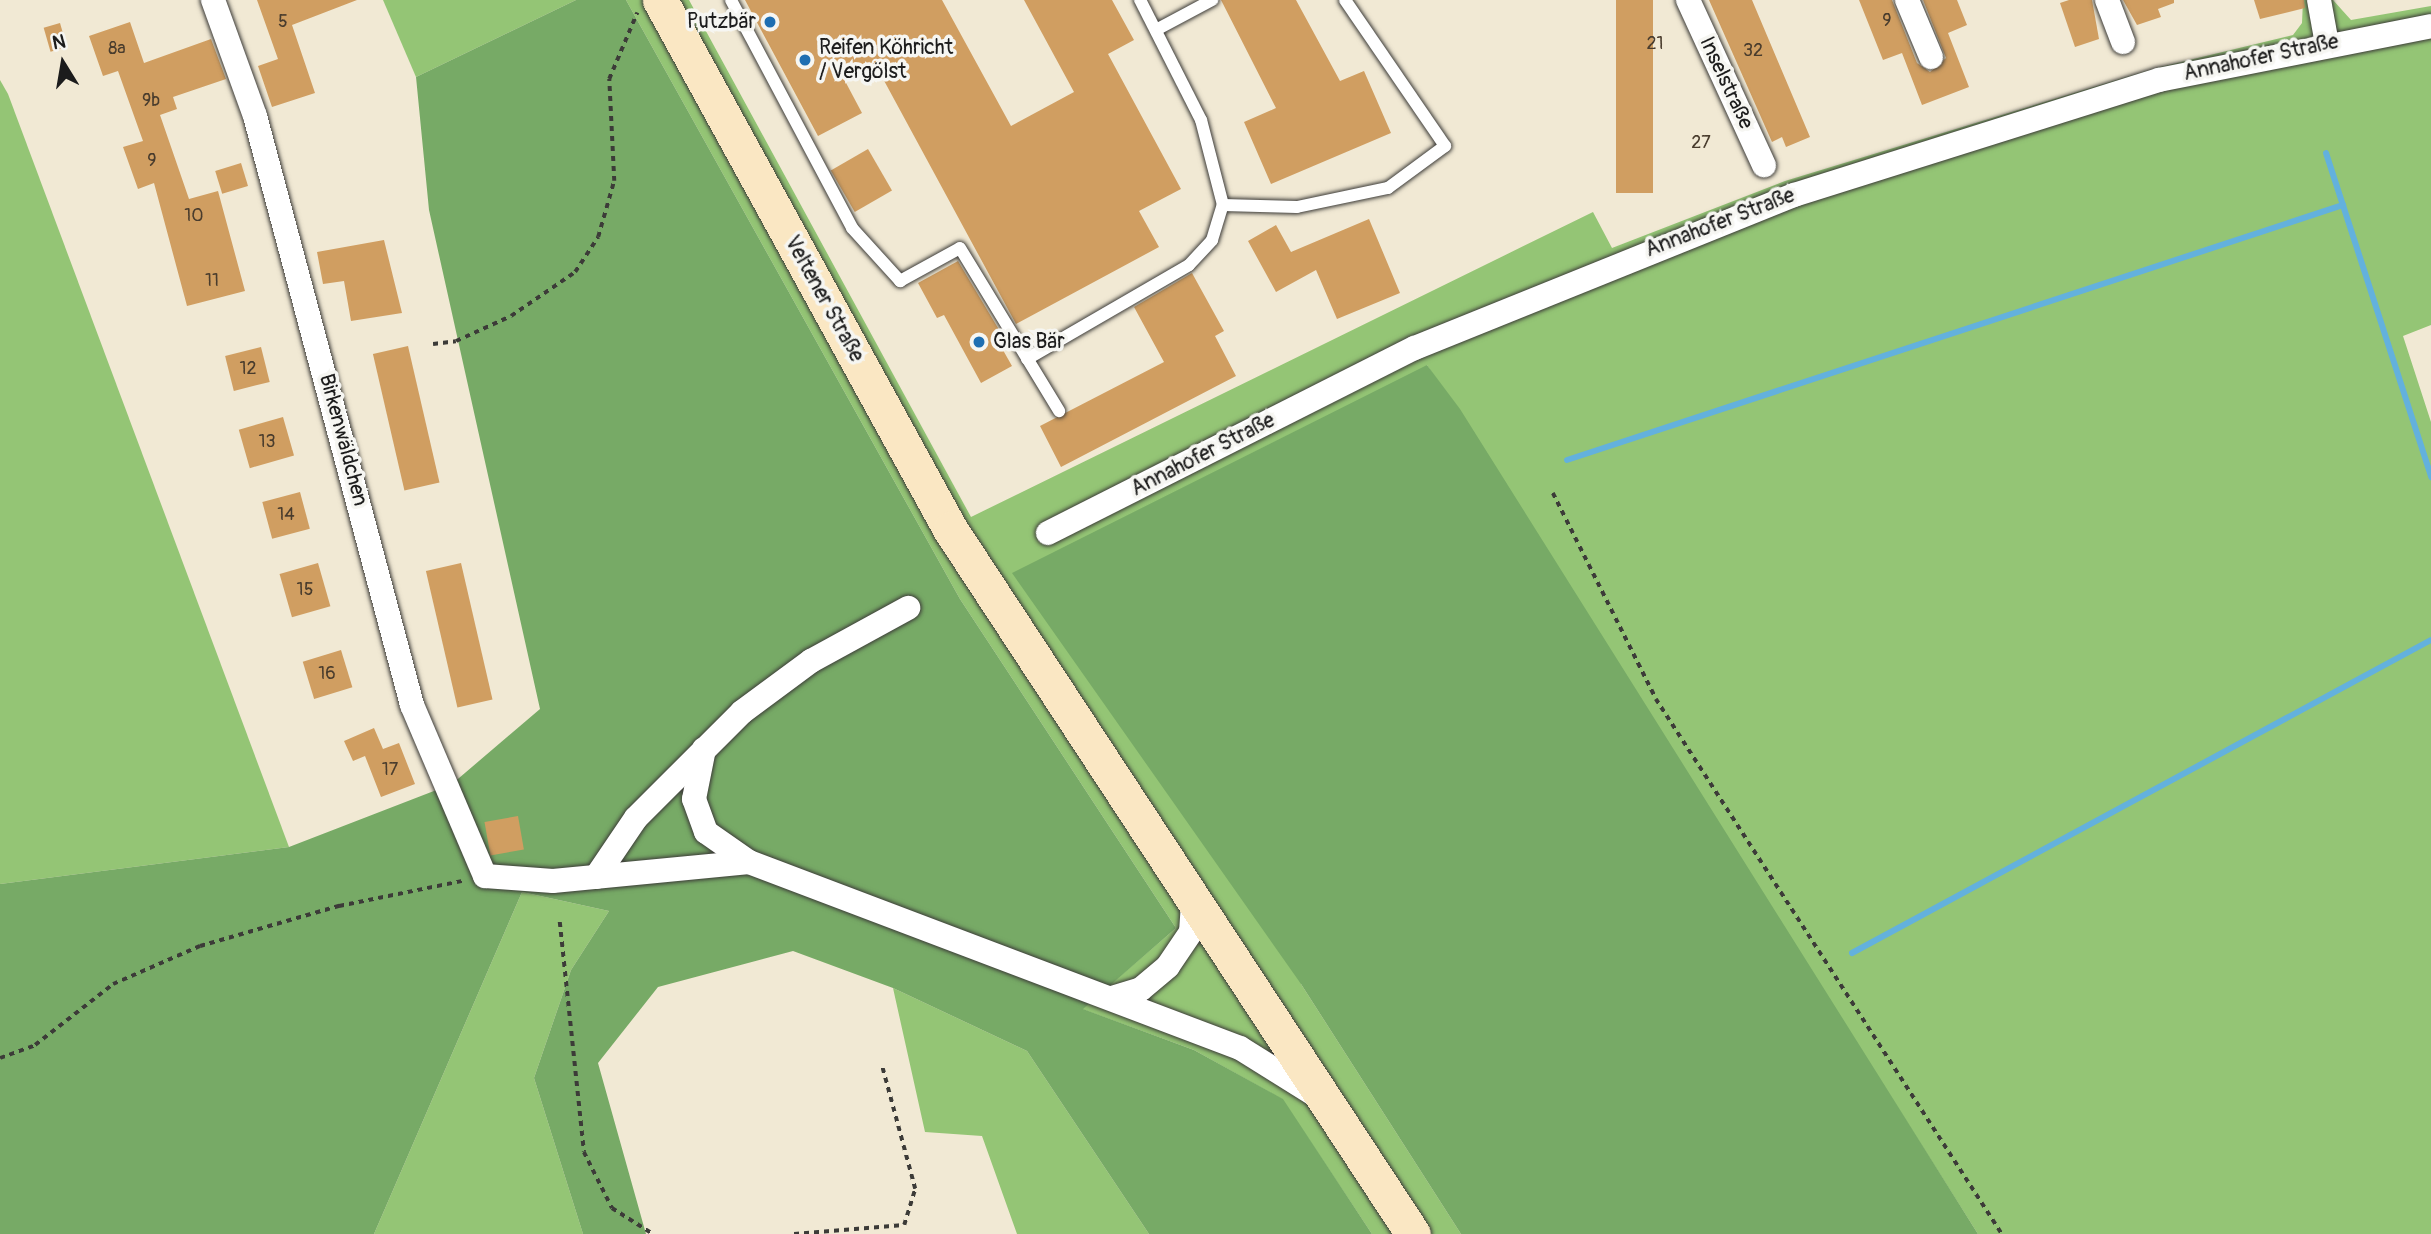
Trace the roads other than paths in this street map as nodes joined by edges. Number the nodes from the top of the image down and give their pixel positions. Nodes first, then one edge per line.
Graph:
1 (213, 0) edge
2 (731, 0) edge
3 (1140, 0) edge
4 (1212, 0) edge
5 (1345, 0) edge
6 (1688, 0) edge
7 (1907, 0) edge
8 (2108, 0) edge
9 (2319, 0) edge
10 (651, 4) edge
11 (2431, 26) edge
12 (1156, 30) junction
13 (2123, 42) dead end
14 (2327, 44) junction
15 (1931, 57) dead end
16 (1764, 165) dead end
17 (1223, 205) junction
18 (1027, 359) junction
19 (1059, 411) dead end
20 (1048, 533) dead end
21 (908, 608) dead end
22 (704, 749) junction
23 (749, 862) junction
24 (596, 877) junction
25 (1193, 902) junction
26 (1112, 998) junction
27 (1330, 1108) junction
28 (1413, 1234) edge

1 - 24 street, Birkenwäldchen
2 - 18 lane
3 - 12 lane
4 - 12 lane
5 - 17 lane
6 - 16 street, Inselstraße
7 - 15 street
8 - 13 street
9 - 14 street
10 - 25 main road, Veltener Straße
11 - 14 street, Annahofer Straße
12 - 17 lane
14 - 20 street, Annahofer Straße
17 - 18 lane
18 - 19 lane
21 - 22 street
22 - 23 street
22 - 24 street
23 - 24 street
23 - 26 street
25 - 26 street
25 - 27 main road, Veltener Straße
26 - 27 street
27 - 28 main road

